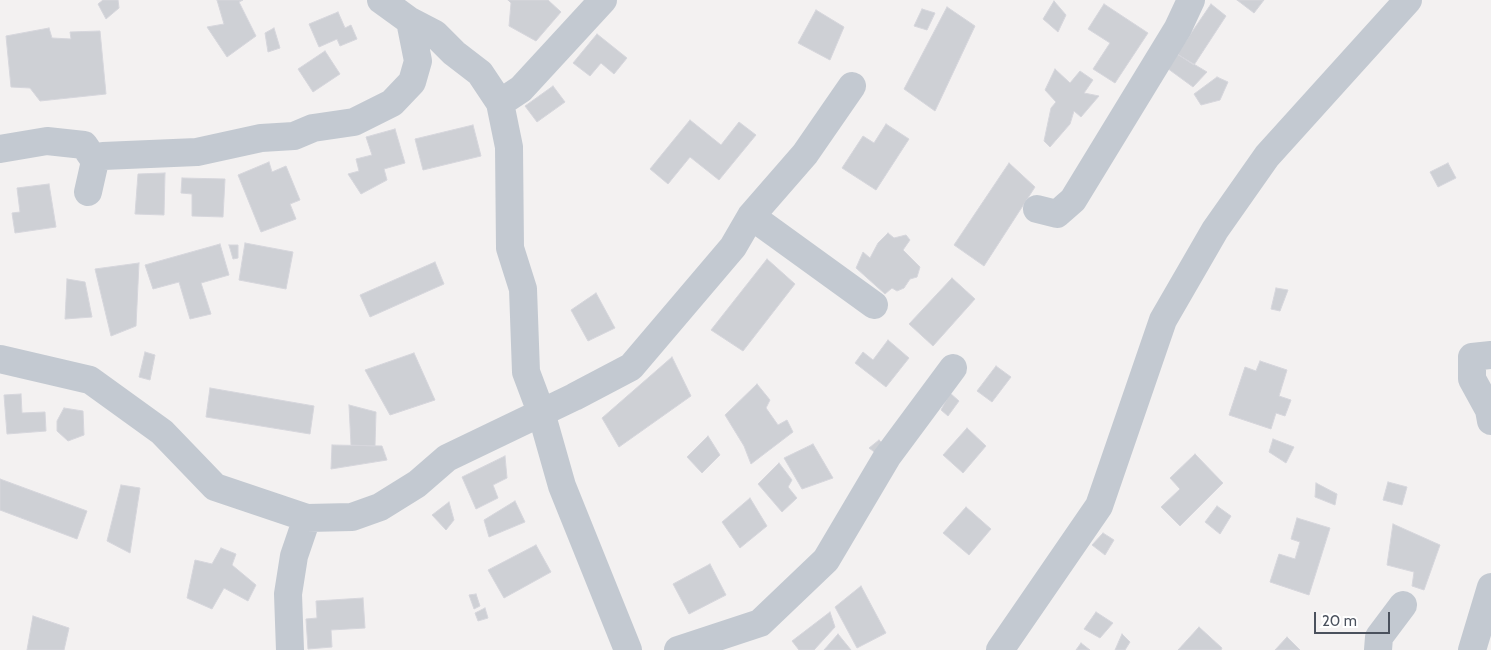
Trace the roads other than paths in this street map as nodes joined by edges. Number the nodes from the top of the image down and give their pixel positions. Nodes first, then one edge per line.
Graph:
1 (381, 0) edge
2 (603, 0) edge
3 (1191, 0) edge
4 (1408, 0) edge
5 (410, 21) junction
6 (852, 86) dead end
7 (500, 103) junction
8 (0, 149) edge
9 (95, 162) junction
10 (88, 192) dead end
11 (1037, 209) dead end
12 (751, 216) junction
13 (874, 305) dead end
14 (1491, 355) edge
15 (0, 359) edge
16 (953, 368) dead end
17 (541, 412) junction
18 (1491, 421) edge
19 (306, 518) junction
20 (1491, 587) edge
21 (1402, 605) dead end
22 (290, 650) edge
23 (628, 650) edge
24 (678, 650) edge
25 (1000, 650) edge
26 (1378, 650) edge
27 (1472, 650) edge

1 - 5 street
2 - 7 street
3 - 11 street
4 - 25 street
5 - 7 street
5 - 9 street
6 - 12 street
7 - 17 street
8 - 9 street
9 - 10 street
12 - 13 street
12 - 17 street
14 - 18 street
15 - 19 street
16 - 24 street
17 - 19 street
17 - 23 street
19 - 22 street
20 - 27 street
21 - 26 street

